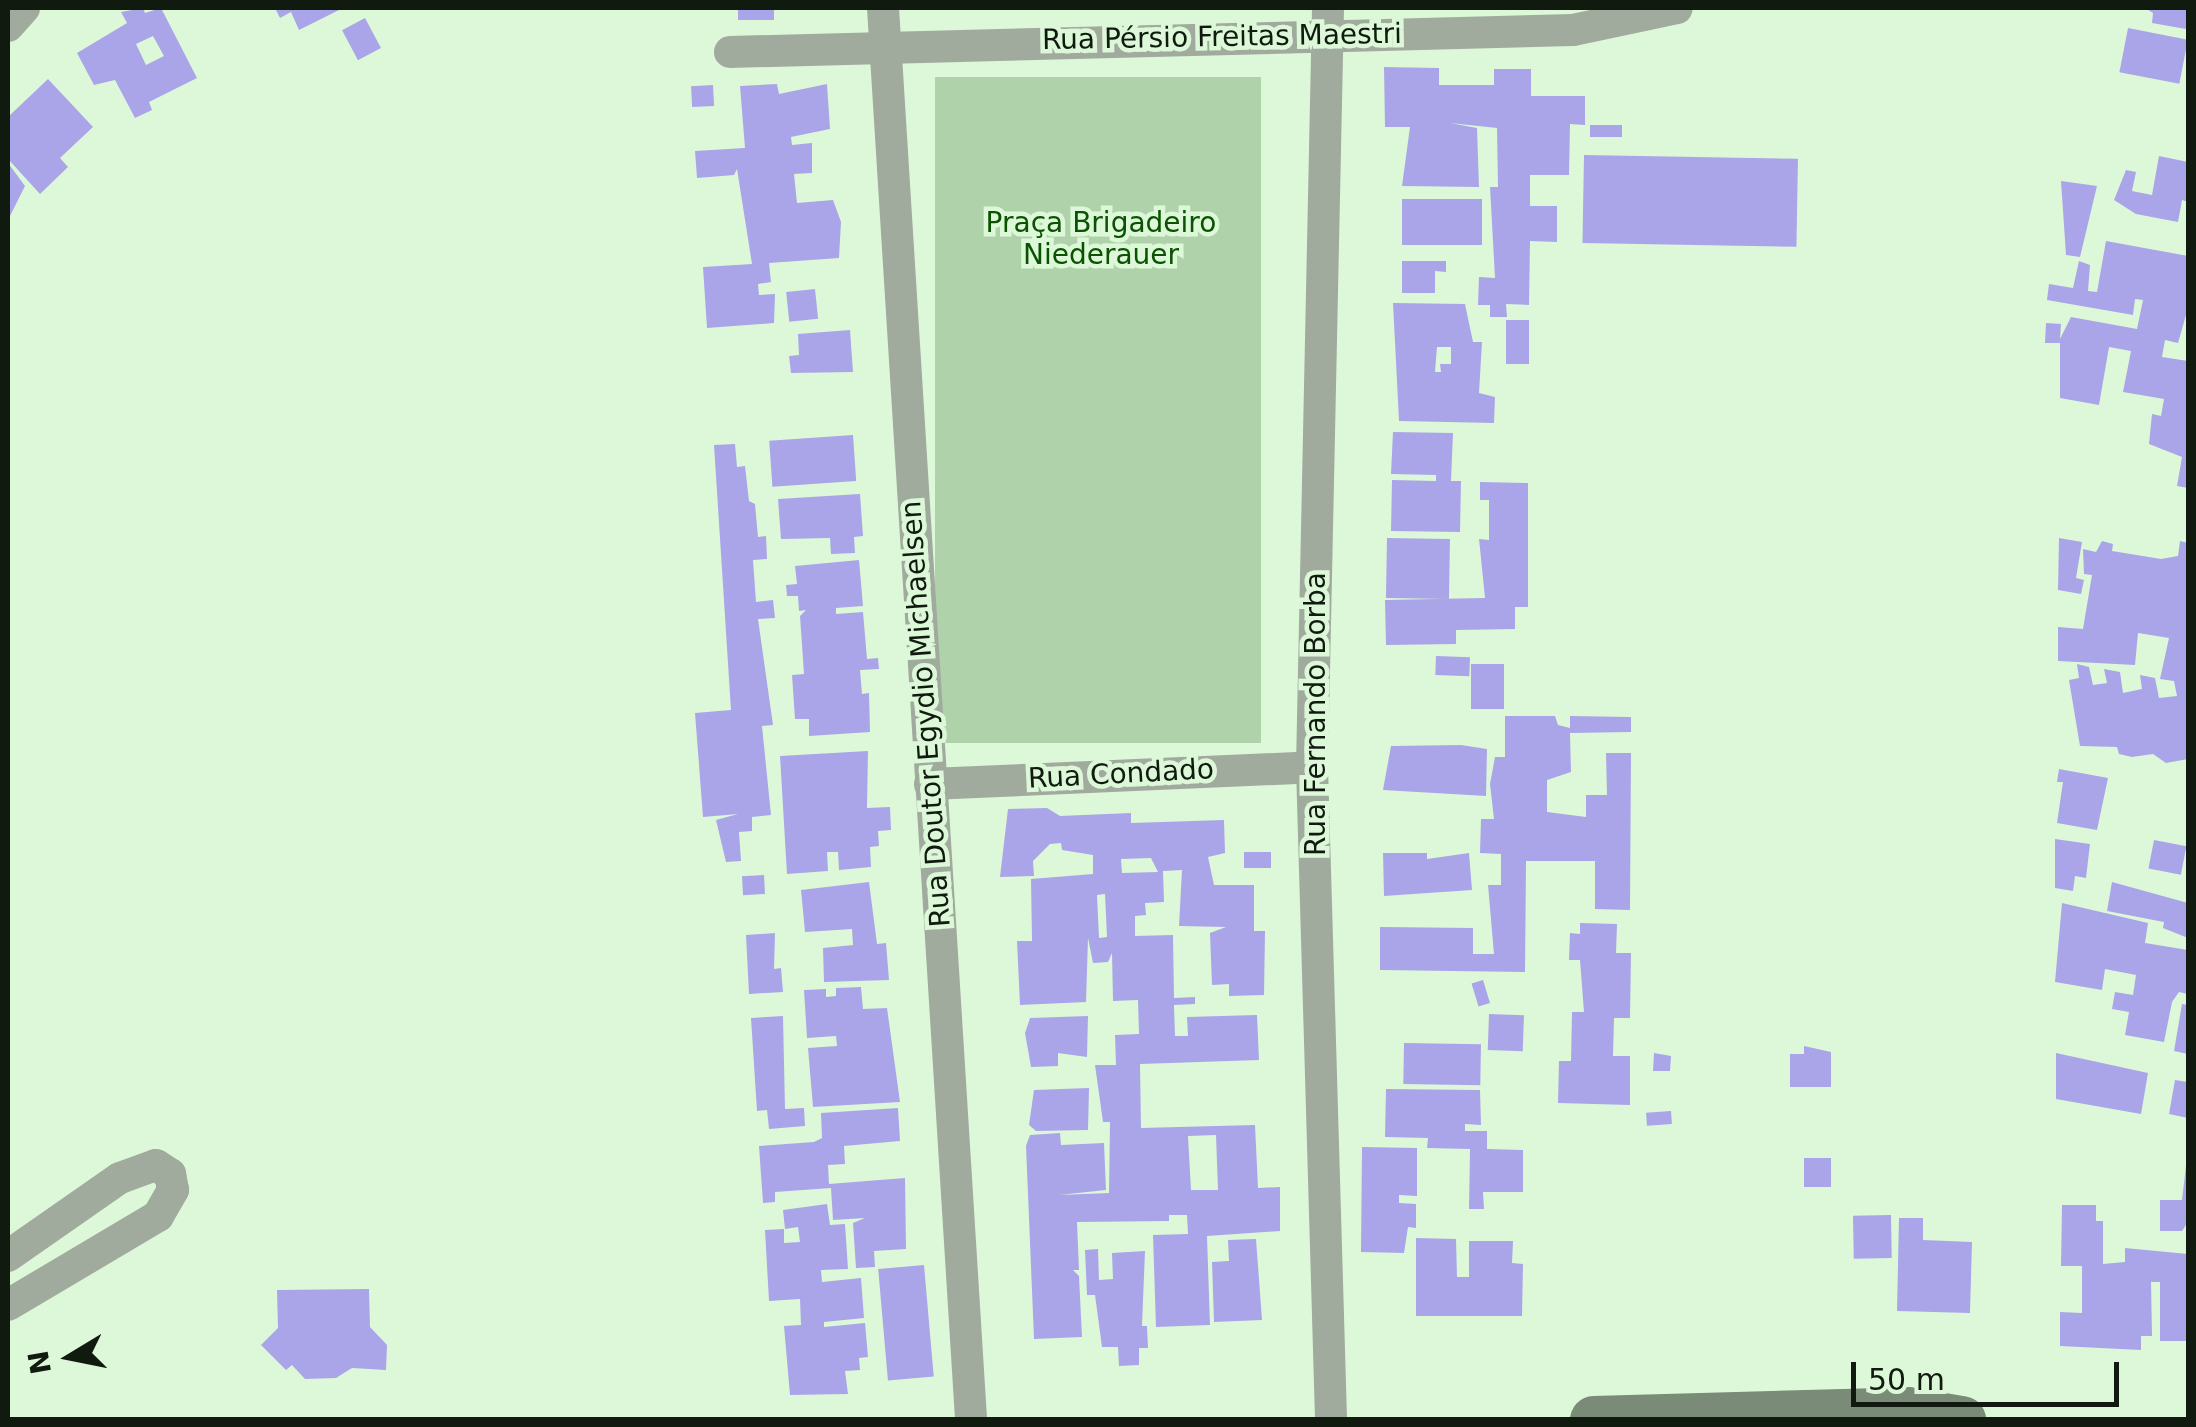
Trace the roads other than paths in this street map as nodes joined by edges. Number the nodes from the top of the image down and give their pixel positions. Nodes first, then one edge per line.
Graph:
1 (24, 8) edge
2 (883, 8) edge
3 (1677, 8) edge
4 (1328, 21) edge
5 (8, 26) edge
6 (885, 45) junction
7 (730, 52) dead end
8 (1312, 767) junction
9 (930, 784) junction
10 (8, 1256) edge
11 (8, 1305) edge
12 (971, 1420) edge
13 (1331, 1420) edge
14 (1594, 1420) edge
15 (1962, 1420) edge

1 - 5 street
2 - 6 street, Rua Doutor Egydio Michaelsen
3 - 4 street, Rua Pérsio Freitas Maestri
4 - 6 street, Rua Pérsio Freitas Maestri
4 - 8 street, Rua Fernando Borba
6 - 7 street, Rua Pérsio Freitas Maestri
6 - 9 street, Rua Doutor Egydio Michaelsen
8 - 9 street, Rua Condado
8 - 13 street, Rua Fernando Borba
9 - 12 street, Rua Doutor Egydio Michaelsen
10 - 11 street
14 - 15 main road

